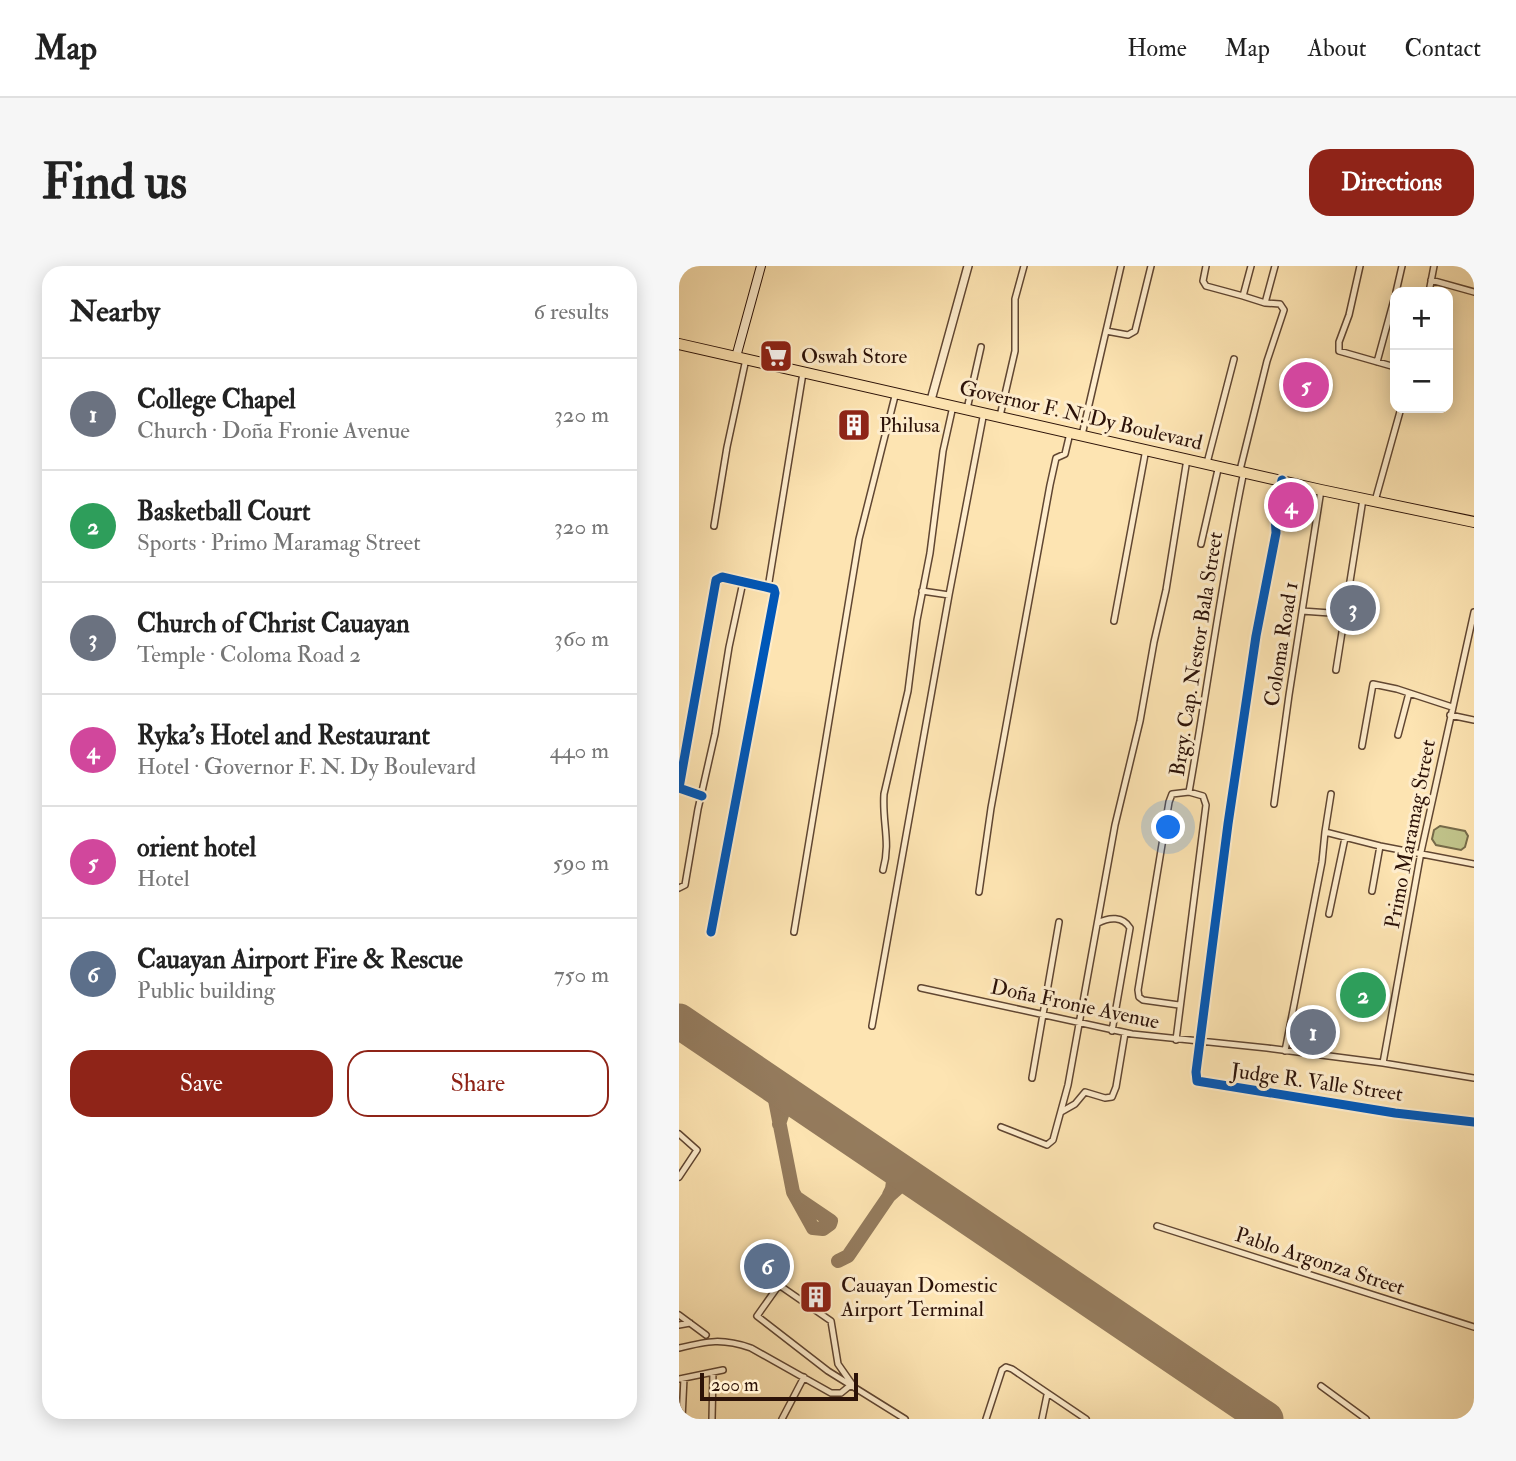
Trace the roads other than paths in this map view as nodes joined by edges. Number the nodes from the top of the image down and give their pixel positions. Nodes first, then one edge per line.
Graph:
1 (761, 266) edge
2 (968, 266) edge
3 (1024, 266) edge
4 (1121, 266) edge
5 (1151, 266) edge
6 (1206, 266) edge
7 (1251, 266) edge
8 (1275, 266) edge
9 (1360, 266) edge
10 (1402, 266) edge
11 (1434, 266) edge
12 (1431, 279) junction
13 (1398, 287) edge
14 (1430, 287) edge
15 (1474, 292) edge
16 (1243, 296) junction
17 (1265, 303) junction
18 (1390, 315) edge
19 (1105, 331) junction
20 (679, 344) edge
21 (981, 347) dead end
22 (741, 358) junction
23 (1234, 359) dead end
24 (1377, 362) junction
25 (1390, 366) edge
26 (803, 372) junction
27 (896, 392) junction
28 (931, 400) junction
29 (953, 406) junction
30 (967, 409) junction
31 (983, 412) junction
32 (1401, 413) edge
33 (1000, 416) junction
34 (1070, 432) junction
35 (1082, 435) junction
36 (1146, 449) junction
37 (1187, 459) junction
38 (1207, 463) junction
39 (1219, 466) junction
40 (1242, 471) junction
41 (1282, 480) junction
42 (1321, 490) junction
43 (1363, 499) junction
44 (1375, 501) junction
45 (1474, 522) edge
46 (714, 526) dead end
47 (1201, 544) dead end
48 (743, 582) junction
49 (768, 588) junction
50 (922, 591) junction
51 (949, 595) junction
52 (1302, 611) junction
53 (1474, 612) edge
54 (1344, 614) junction
55 (1114, 621) dead end
56 (1336, 670) dead end
57 (1409, 693) junction
58 (1452, 707) junction
59 (1450, 715) junction
60 (1474, 720) edge
61 (1398, 735) dead end
62 (1362, 746) dead end
63 (679, 788) edge
64 (1189, 792) junction
65 (1331, 794) dead end
66 (702, 796) junction
67 (1274, 804) dead end
68 (1325, 832) junction
69 (1345, 838) junction
70 (1380, 846) junction
71 (1421, 852) junction
72 (1474, 864) edge
73 (883, 870) dead end
74 (679, 888) edge
75 (1372, 891) dead end
76 (979, 892) dead end
77 (1329, 914) dead end
78 (1059, 922) dead end
79 (1098, 923) junction
80 (711, 932) dead end
81 (794, 932) dead end
82 (921, 988) dead end
83 (1179, 1005) junction
84 (1043, 1015) junction
85 (1079, 1024) junction
86 (872, 1026) dead end
87 (1112, 1031) junction
88 (1125, 1033) junction
89 (1176, 1040) junction
90 (1201, 1041) junction
91 (1285, 1051) junction
92 (1383, 1063) junction
93 (1032, 1078) dead end
94 (1474, 1078) edge
95 (1061, 1112) junction
96 (1474, 1122) edge
97 (1002, 1127) dead end
98 (679, 1134) edge
99 (679, 1177) edge
100 (1157, 1226) dead end
101 (679, 1315) edge
102 (689, 1323) junction
103 (679, 1325) edge
104 (1474, 1327) edge
105 (706, 1335) dead end
106 (679, 1348) edge
107 (723, 1370) dead end
108 (713, 1372) junction
109 (804, 1377) junction
110 (682, 1378) edge
111 (851, 1383) junction
112 (1321, 1386) dead end
113 (1047, 1395) junction
114 (683, 1419) edge
115 (712, 1419) edge
116 (782, 1419) edge
117 (905, 1419) edge
118 (986, 1419) edge
119 (1042, 1419) edge
120 (1086, 1419) edge
121 (1366, 1419) edge

1 - 22 main road
2 - 28 street
3 - 33 street
4 - 19 street
5 - 19 street
6 - 16 street
7 - 16 street
8 - 17 street
9 - 24 street
10 - 13 street
11 - 12 street
12 - 14 street
12 - 15 street
16 - 17 street
17 - 40 street, Brgy. Cap. Nestor Bala Street
18 - 24 street
19 - 35 street
20 - 22 highway, Governor F. N. Dy Boulevard
21 - 30 street
22 - 26 highway, Governor F. N. Dy Boulevard
22 - 46 street
23 - 38 street
24 - 25 street
26 - 27 highway, Governor F. N. Dy Boulevard
26 - 49 street
27 - 28 highway, Governor F. N. Dy Boulevard
27 - 81 street
28 - 29 highway, Governor F. N. Dy Boulevard
29 - 30 highway, Governor F. N. Dy Boulevard
29 - 50 street
30 - 31 highway, Governor F. N. Dy Boulevard
31 - 33 highway, Governor F. N. Dy Boulevard
31 - 51 street
32 - 44 street
33 - 34 highway, Governor F. N. Dy Boulevard
34 - 35 highway, Governor F. N. Dy Boulevard
34 - 76 street
35 - 36 highway, Governor F. N. Dy Boulevard
36 - 37 highway, Governor F. N. Dy Boulevard
36 - 55 street
37 - 38 highway, Governor F. N. Dy Boulevard
37 - 79 street
38 - 39 highway, Governor F. N. Dy Boulevard
39 - 40 highway, Governor F. N. Dy Boulevard
39 - 47 street
40 - 41 highway, Governor F. N. Dy Boulevard
40 - 64 street, Brgy. Cap. Nestor Bala Street
41 - 42 highway, Governor F. N. Dy Boulevard
41 - 90 street
42 - 43 highway, Governor F. N. Dy Boulevard
42 - 52 street, Coloma Road 1
43 - 44 highway, Governor F. N. Dy Boulevard
43 - 54 street
44 - 45 highway, Governor F. N. Dy Boulevard
48 - 49 street
48 - 63 street
48 - 66 street
49 - 80 street
50 - 51 street
50 - 73 street
51 - 86 street
52 - 54 street
52 - 67 street, Coloma Road 1
53 - 58 street, Primo Maramag Street
54 - 56 street
57 - 58 street
57 - 61 street
57 - 62 street
58 - 59 street, Primo Maramag Street
59 - 60 street
59 - 71 street, Primo Maramag Street
63 - 66 street
64 - 83 street, Brgy. Cap. Nestor Bala Street
64 - 83 street
65 - 68 street
66 - 74 street
68 - 69 street
68 - 91 street
69 - 70 street
69 - 77 street
70 - 71 street
70 - 75 street
71 - 72 street
71 - 92 street, Primo Maramag Street
78 - 84 street
79 - 85 street
79 - 87 street
82 - 84 street, Doña Fronie Avenue
83 - 89 street, Brgy. Cap. Nestor Bala Street
84 - 85 street, Doña Fronie Avenue
84 - 93 street
85 - 87 street, Doña Fronie Avenue
85 - 95 street
87 - 88 street, Doña Fronie Avenue
88 - 89 street, Doña Fronie Avenue
88 - 95 street
89 - 90 street, Doña Fronie Avenue
90 - 91 street, Doña Fronie Avenue
90 - 96 street, Judge R. Valle Street
91 - 92 street, Doña Fronie Avenue
92 - 94 street, Doña Fronie Avenue
95 - 97 street
98 - 99 street
100 - 104 street, Pablo Argonza Street
101 - 102 street
102 - 103 street
102 - 105 street
106 - 109 street
107 - 108 street
108 - 110 street
108 - 115 street
109 - 111 street
109 - 116 street
110 - 114 street
111 - 111 street
111 - 117 street
112 - 121 street
113 - 118 street
113 - 119 street
113 - 120 street

